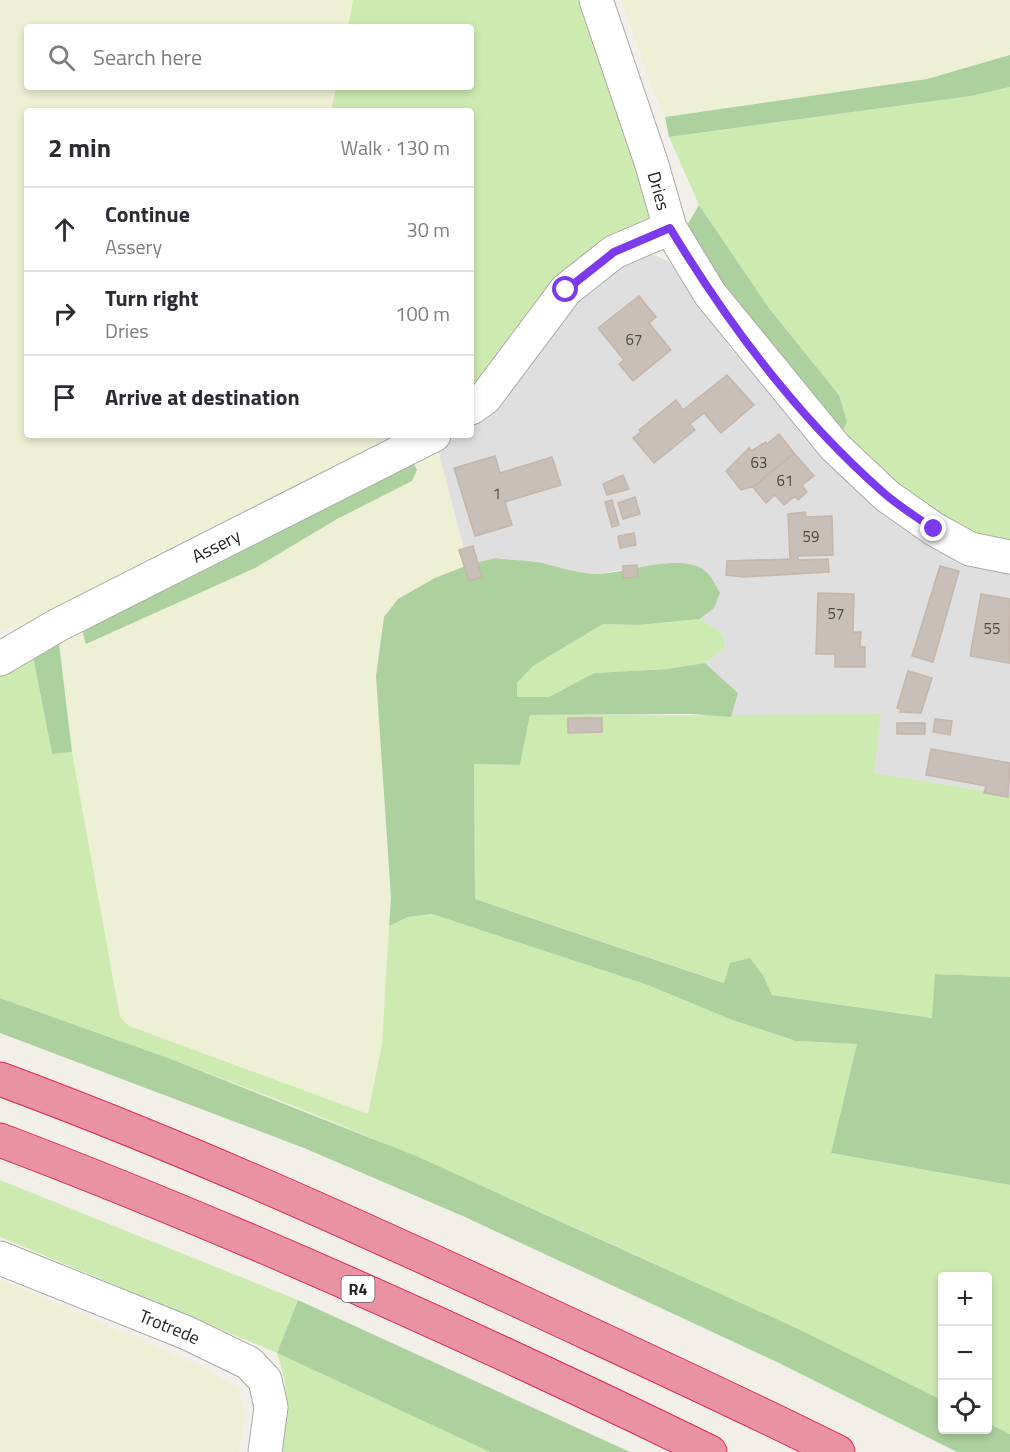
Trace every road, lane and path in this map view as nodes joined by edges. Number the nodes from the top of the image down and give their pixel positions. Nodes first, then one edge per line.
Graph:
1 (596, 0) edge
2 (670, 228) junction
3 (474, 406) edge
4 (428, 438) edge
5 (1010, 557) edge
6 (0, 659) edge
7 (0, 1079) edge
8 (0, 1140) edge
9 (0, 1258) edge
10 (265, 1452) edge
11 (710, 1452) edge
12 (838, 1452) edge

1 - 2 street, Dries
2 - 3 street
2 - 5 street, Dries
4 - 6 street, Assery
7 - 12 highway
8 - 11 highway, R4
9 - 10 street, Trotrede

